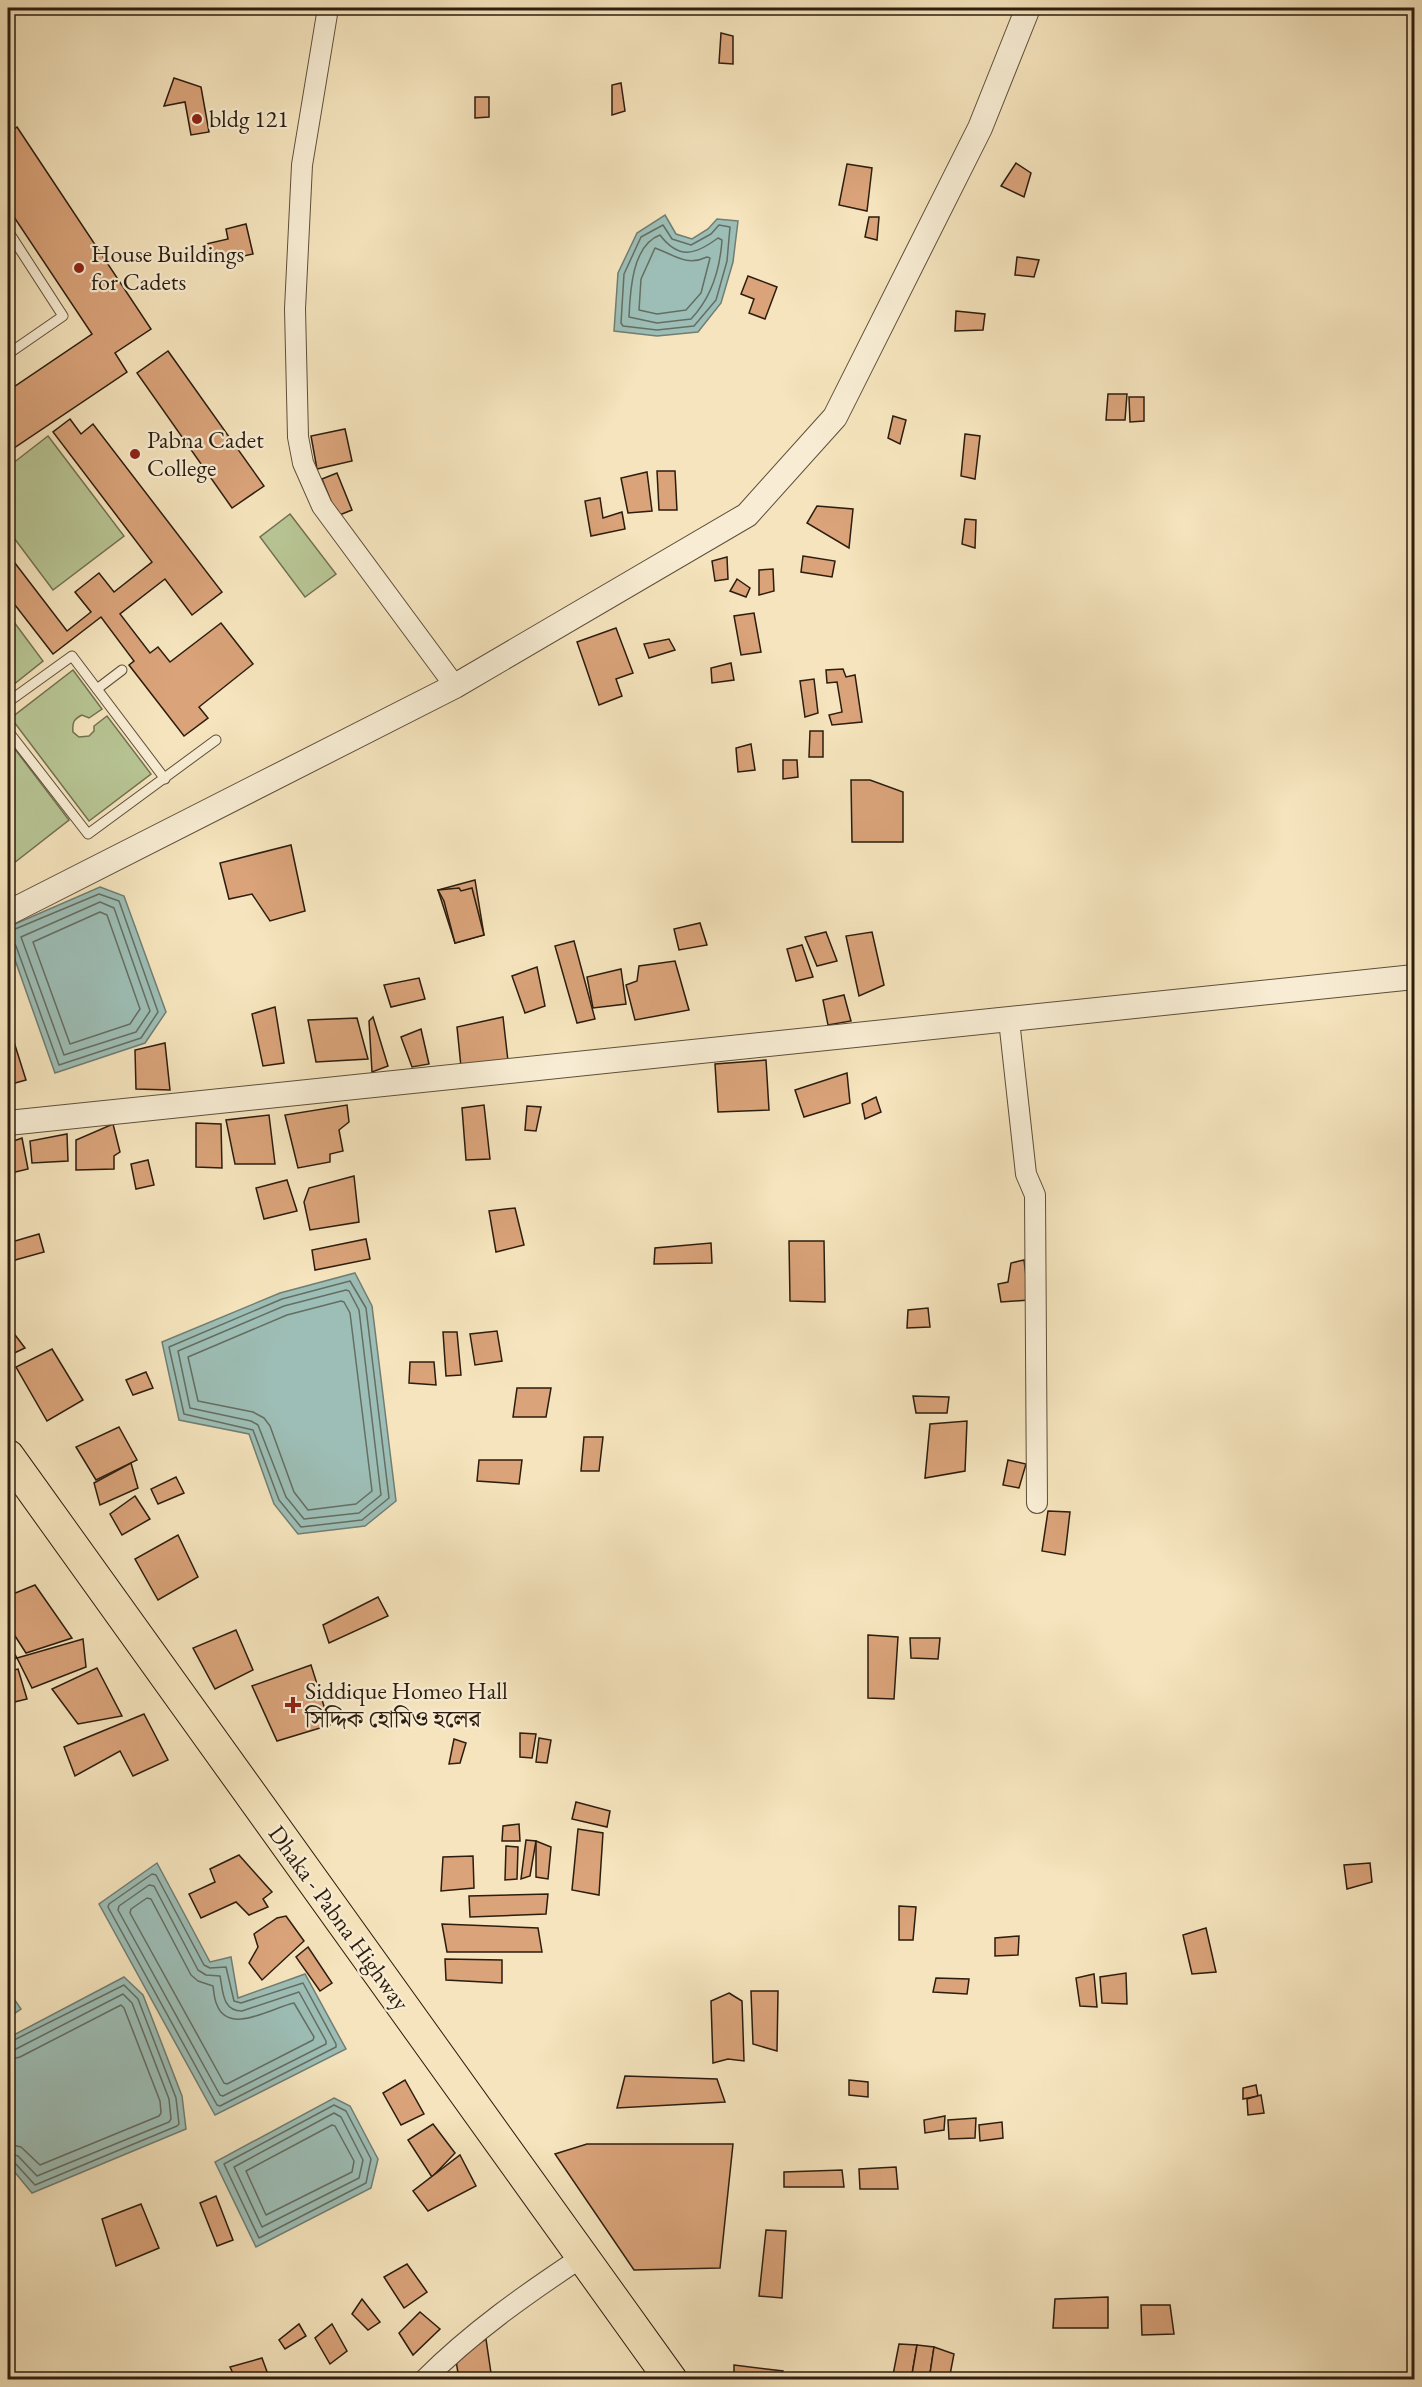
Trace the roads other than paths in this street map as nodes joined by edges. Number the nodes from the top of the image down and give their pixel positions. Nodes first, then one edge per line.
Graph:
1 (328, 8) edge
2 (1028, 8) edge
3 (8, 231) edge
4 (8, 354) edge
5 (122, 670) dead end
6 (455, 686) junction
7 (97, 689) junction
8 (8, 702) edge
9 (8, 731) edge
10 (216, 740) dead end
11 (165, 779) junction
12 (8, 913) edge
13 (1414, 977) edge
14 (1009, 1020) junction
15 (8, 1124) edge
16 (8, 1456) edge
17 (1037, 1503) dead end
18 (582, 2257) junction
19 (424, 2379) edge
20 (671, 2379) edge

1 - 6 street
2 - 6 street
3 - 4 lane
5 - 7 lane
6 - 12 street
7 - 8 lane
7 - 11 lane
9 - 11 lane
10 - 11 lane
13 - 14 street
14 - 15 street
14 - 17 street
16 - 18 highway, Dhaka - Pabna Highway
18 - 19 street
18 - 20 highway, Dhaka - Pabna Highway

